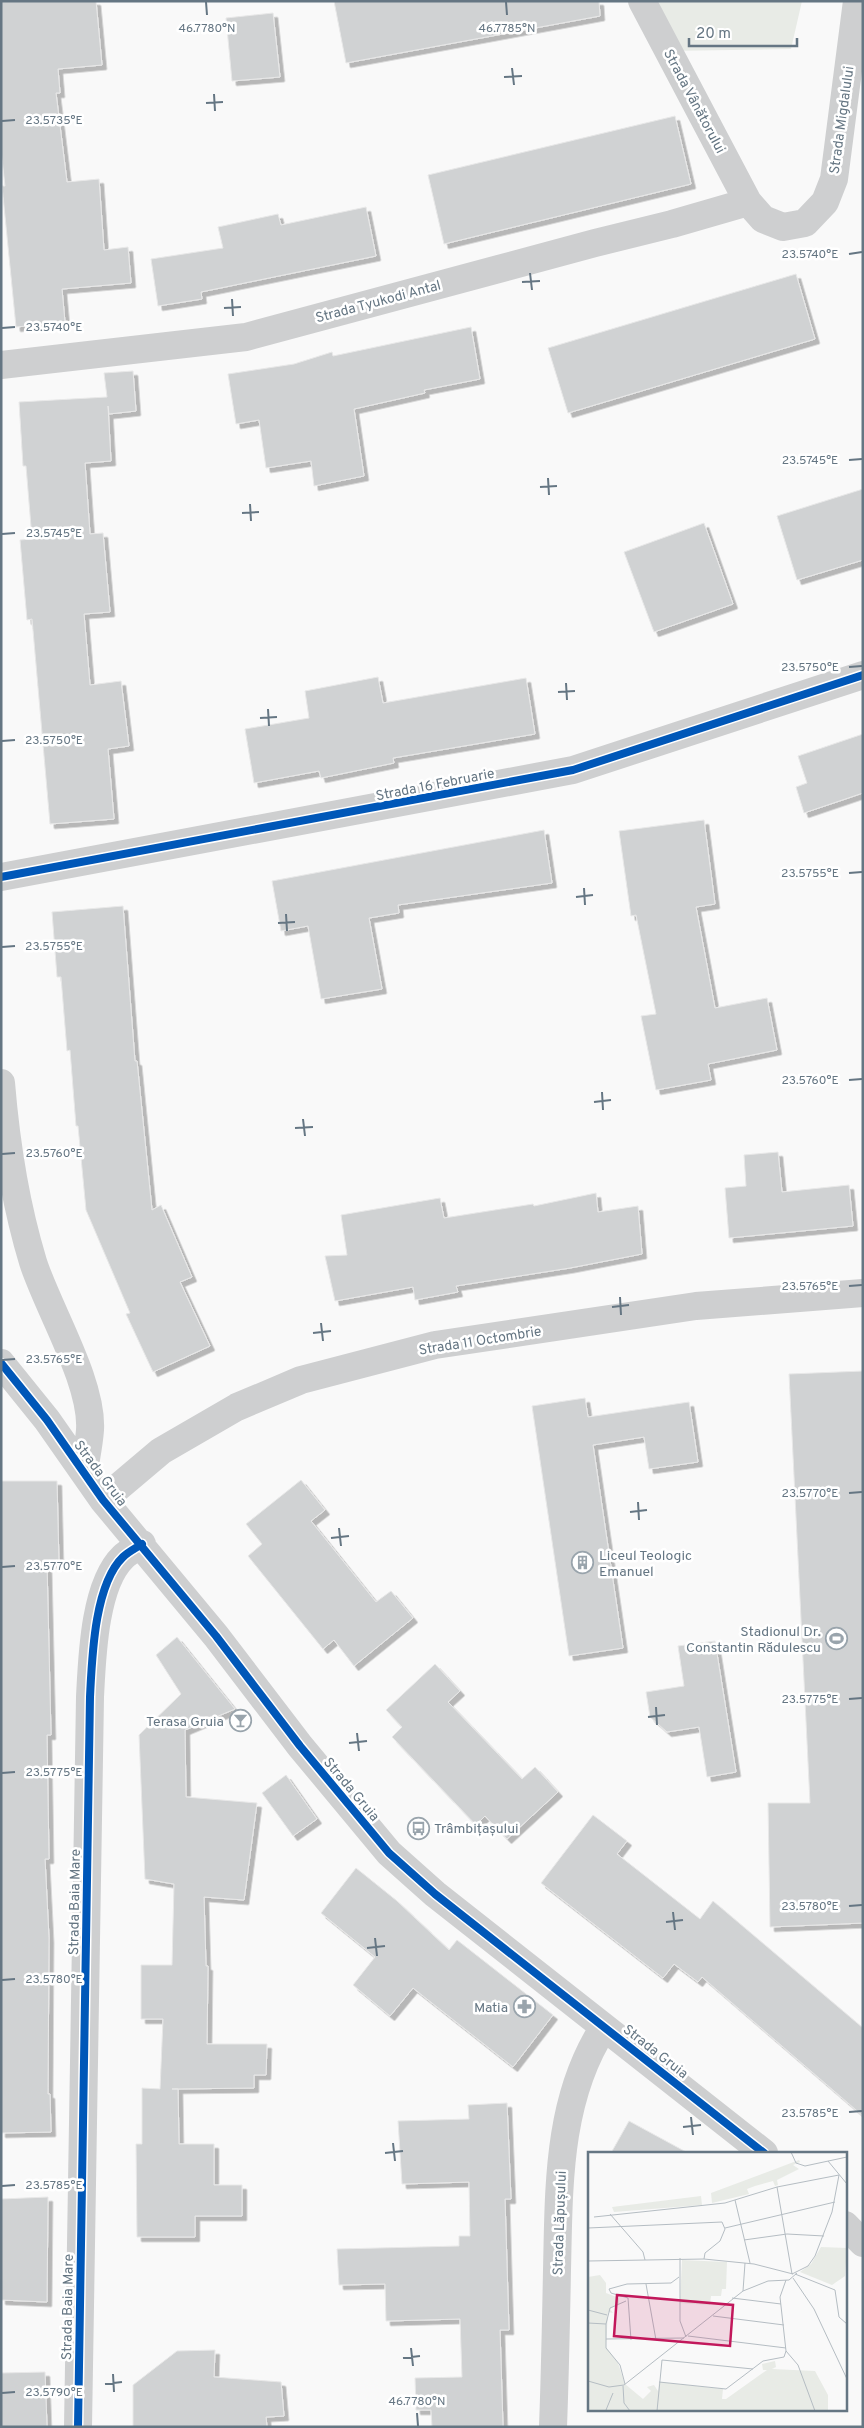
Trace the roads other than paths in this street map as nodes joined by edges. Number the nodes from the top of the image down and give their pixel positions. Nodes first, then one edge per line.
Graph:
1 (642, 1) edge
2 (857, 1) edge
3 (748, 202) junction
4 (1, 365) edge
5 (863, 674) edge
6 (1, 877) edge
7 (1, 1082) edge
8 (863, 1293) edge
9 (1, 1362) edge
10 (84, 1471) junction
11 (103, 1500) junction
12 (142, 1544) junction
13 (604, 2027) junction
14 (763, 2152) edge
15 (846, 2226) edge
16 (863, 2243) edge
17 (78, 2427) edge
18 (553, 2427) edge

1 - 3 street, Strada Vânătorului
2 - 3 street, Strada Migdalului
3 - 4 street, Strada Tyukodi Antal
5 - 6 street, Strada 16 Februarie
7 - 10 street
8 - 11 street, Strada 11 Octombrie
9 - 10 street, Strada Gruia
10 - 11 street, Strada Gruia
11 - 12 street, Strada Gruia
12 - 13 street, Strada Gruia
12 - 17 street, Strada Baia Mare
13 - 14 street, Strada Gruia
13 - 18 street, Strada Lăpușului
15 - 16 street

